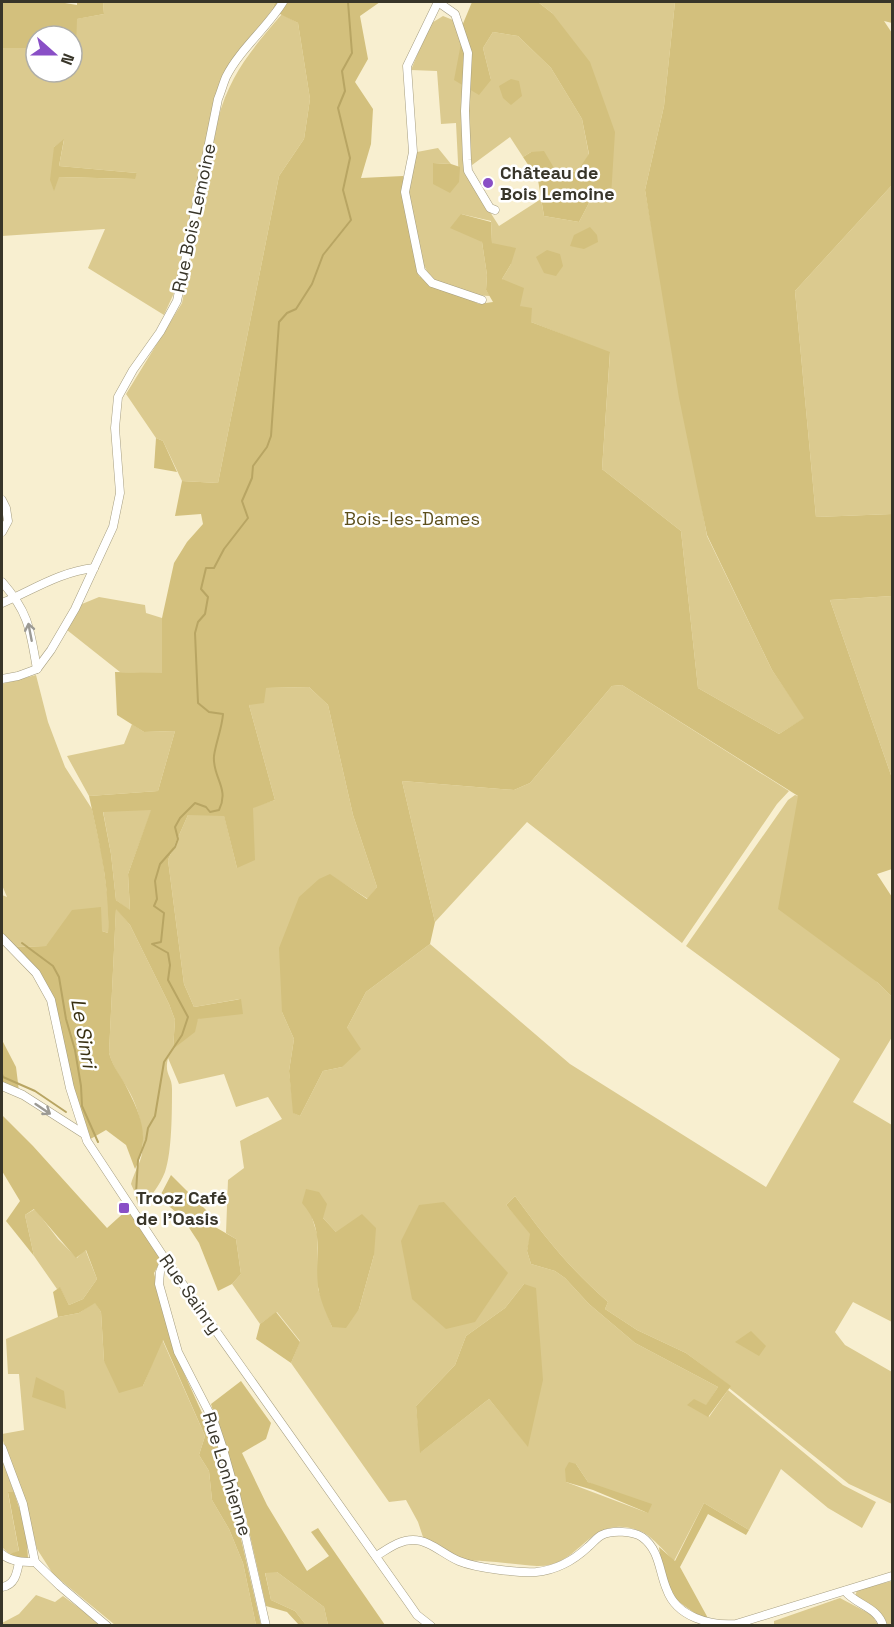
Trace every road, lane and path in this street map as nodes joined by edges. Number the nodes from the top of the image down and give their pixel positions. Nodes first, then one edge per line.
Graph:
1 (283, 2) edge
2 (438, 2) edge
3 (495, 210) dead end
4 (482, 300) dead end
5 (2, 500) edge
6 (2, 532) edge
7 (94, 568) junction
8 (2, 582) edge
9 (15, 597) junction
10 (2, 603) edge
11 (38, 669) junction
12 (2, 680) edge
13 (2, 938) edge
14 (2, 1086) edge
15 (84, 1134) junction
16 (165, 1259) junction
17 (2, 1448) edge
18 (2, 1554) edge
19 (376, 1556) junction
20 (19, 1562) junction
21 (36, 1562) junction
22 (892, 1576) edge
23 (2, 1587) edge
24 (845, 1591) junction
25 (107, 1626) edge
26 (266, 1626) edge
27 (431, 1626) edge
28 (883, 1626) edge

1 - 7 street, Rue Bois Lemoine
2 - 3 street
2 - 4 street
5 - 6 street
7 - 9 street
7 - 11 street, Rue Bois Lemoine
8 - 9 street
9 - 10 street
11 -> 9 street
11 - 12 street
13 - 15 street, Rue Sainry
14 -> 15 street
15 - 16 street, Rue Sainry
16 - 19 street, Rue Sainry
16 - 26 street, Rue Lonhienne
17 - 21 street
18 - 20 street
19 - 24 street
19 - 27 street, Rue Sainry
20 - 21 street
20 - 23 street
21 - 25 street
22 - 24 street
24 - 28 street

